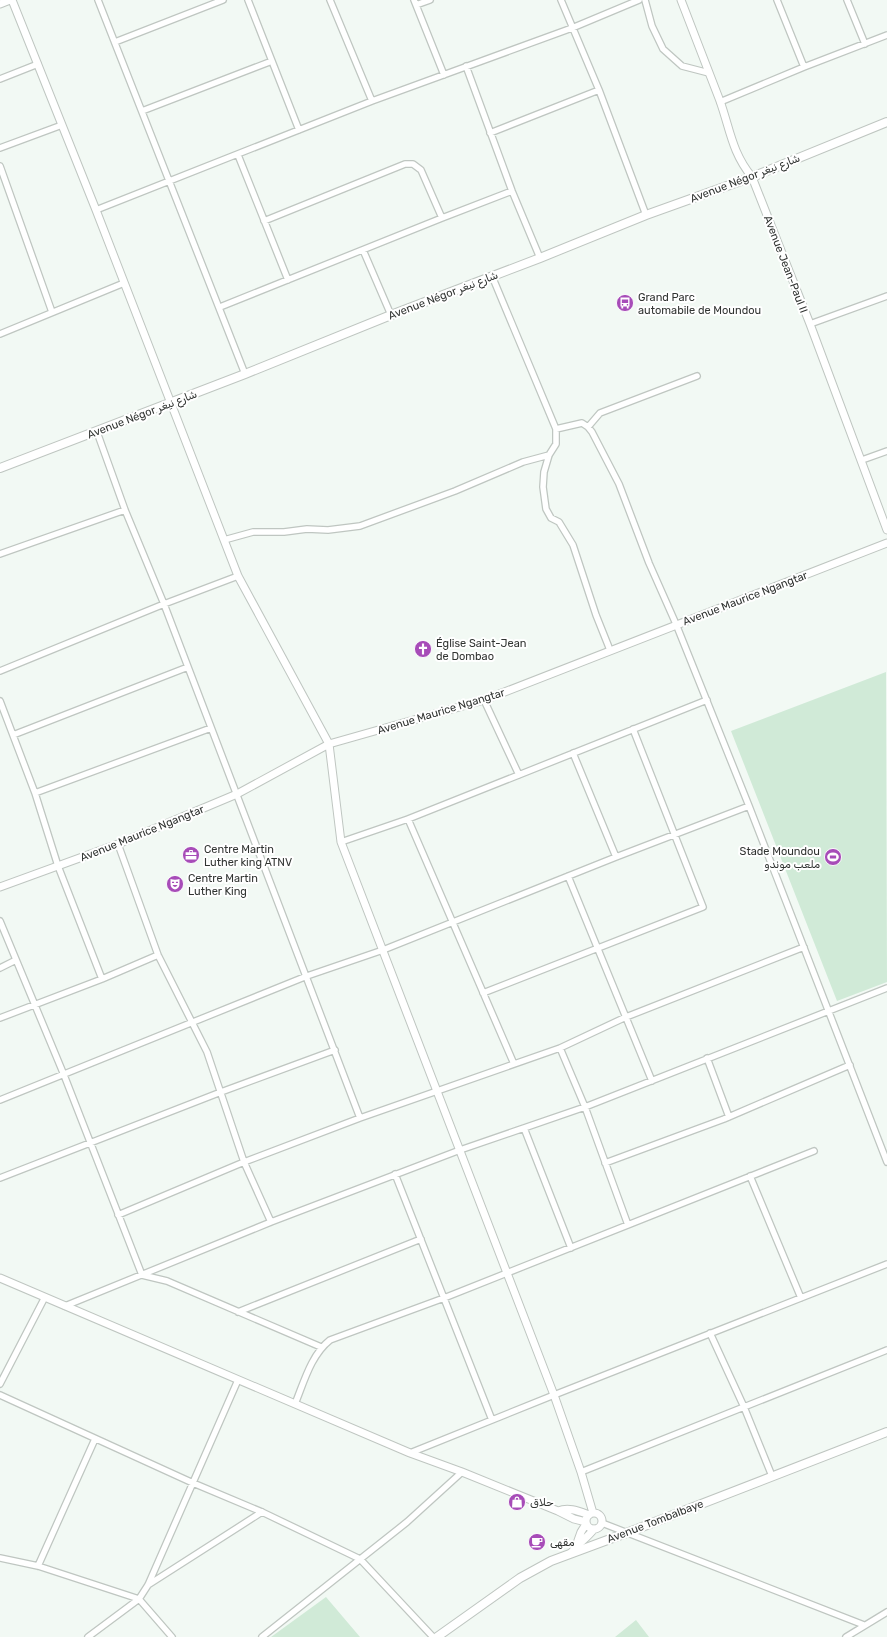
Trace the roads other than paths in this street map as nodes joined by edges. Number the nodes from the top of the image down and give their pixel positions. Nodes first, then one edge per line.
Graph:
1 (11, 0) edge
2 (98, 0) edge
3 (224, 0) edge
4 (248, 0) edge
5 (330, 0) edge
6 (430, 0) edge
7 (561, 0) edge
8 (639, 0) edge
9 (645, 0) edge
10 (681, 0) edge
11 (777, 0) edge
12 (847, 0) edge
13 (415, 3) edge
14 (0, 4) edge
15 (572, 28) junction
16 (887, 35) edge
17 (115, 42) junction
18 (865, 44) junction
19 (272, 61) junction
20 (38, 64) junction
21 (466, 66) junction
22 (804, 67) junction
23 (709, 73) junction
24 (444, 75) junction
25 (0, 79) edge
26 (598, 90) junction
27 (372, 101) junction
28 (720, 102) junction
29 (142, 111) junction
30 (887, 122) edge
31 (62, 125) junction
32 (299, 130) junction
33 (490, 133) junction
34 (0, 148) edge
35 (238, 155) junction
36 (0, 166) edge
37 (752, 176) junction
38 (170, 182) junction
39 (512, 192) junction
40 (96, 210) junction
41 (646, 216) junction
42 (442, 218) junction
43 (264, 221) junction
44 (363, 250) junction
45 (540, 258) junction
46 (492, 276) junction
47 (288, 280) junction
48 (124, 283) junction
49 (887, 296) edge
50 (220, 307) junction
51 (52, 312) junction
52 (391, 315) junction
53 (810, 324) junction
54 (0, 334) edge
55 (245, 374) junction
56 (697, 376) dead end
57 (170, 403) junction
58 (588, 426) junction
59 (556, 429) junction
60 (97, 432) junction
61 (887, 451) edge
62 (549, 455) junction
63 (862, 460) junction
64 (0, 468) edge
65 (125, 510) junction
66 (887, 530) edge
67 (224, 540) junction
68 (887, 543) edge
69 (0, 554) edge
70 (238, 576) junction
71 (164, 604) junction
72 (676, 624) junction
73 (610, 650) junction
74 (188, 667) junction
75 (0, 671) edge
76 (484, 700) junction
77 (707, 700) junction
78 (0, 701) edge
79 (211, 728) junction
80 (633, 729) junction
81 (13, 735) junction
82 (329, 744) junction
83 (572, 753) junction
84 (518, 775) junction
85 (35, 793) junction
86 (237, 794) junction
87 (750, 806) junction
88 (408, 818) junction
89 (675, 835) junction
90 (341, 842) junction
91 (118, 844) junction
92 (616, 857) junction
93 (58, 866) junction
94 (568, 876) junction
95 (0, 887) edge
96 (0, 921) edge
97 (452, 923) junction
98 (804, 947) junction
99 (598, 948) junction
100 (382, 950) junction
101 (158, 955) junction
102 (16, 960) junction
103 (0, 968) edge
104 (307, 976) junction
105 (102, 979) junction
106 (887, 988) edge
107 (483, 993) junction
108 (35, 1005) junction
109 (828, 1011) junction
110 (626, 1017) junction
111 (0, 1018) edge
112 (192, 1022) junction
113 (560, 1048) junction
114 (335, 1050) junction
115 (707, 1058) junction
116 (514, 1064) junction
117 (850, 1065) junction
118 (64, 1075) junction
119 (652, 1081) junction
120 (437, 1091) junction
121 (221, 1092) junction
122 (0, 1100) edge
123 (585, 1107) junction
124 (729, 1117) junction
125 (360, 1118) junction
126 (524, 1128) junction
127 (90, 1144) junction
128 (460, 1150) junction
129 (814, 1151) dead end
130 (244, 1162) junction
131 (605, 1162) junction
132 (887, 1162) edge
133 (395, 1174) junction
134 (750, 1176) junction
135 (0, 1178) edge
136 (118, 1215) junction
137 (271, 1222) junction
138 (628, 1225) junction
139 (421, 1239) junction
140 (571, 1248) junction
141 (887, 1264) edge
142 (507, 1273) junction
143 (142, 1275) junction
144 (0, 1278) edge
145 (45, 1297) junction
146 (444, 1298) junction
147 (801, 1298) junction
148 (65, 1306) junction
149 (238, 1312) junction
150 (710, 1334) junction
151 (321, 1347) junction
152 (887, 1350) edge
153 (238, 1380) junction
154 (0, 1384) edge
155 (0, 1395) edge
156 (554, 1395) junction
157 (295, 1404) junction
158 (744, 1407) junction
159 (492, 1420) junction
160 (887, 1432) edge
161 (95, 1439) junction
162 (410, 1453) junction
163 (462, 1472) junction
164 (582, 1472) junction
165 (772, 1476) junction
166 (193, 1483) junction
167 (558, 1511) junction
168 (262, 1512) junction
169 (591, 1514) junction
170 (602, 1522) junction
171 (586, 1523) junction
172 (594, 1529) junction
173 (629, 1532) junction
174 (573, 1550) junction
175 (0, 1558) edge
176 (360, 1559) junction
177 (38, 1566) junction
178 (148, 1585) junction
179 (139, 1599) junction
180 (887, 1612) edge
181 (864, 1625) junction
182 (88, 1637) edge
183 (172, 1637) edge
184 (262, 1637) edge
185 (433, 1637) edge
186 (437, 1637) edge
187 (846, 1637) edge

1 - 14 street
1 - 20 street
2 - 17 street
3 - 17 street
4 - 19 street
5 - 27 street
6 - 13 street
7 - 15 street
8 - 15 street
9 - 23 street
10 - 23 street, Avenue Jean-Paul II
11 - 22 street
12 - 18 street
13 - 24 street
15 - 21 street
15 - 26 street
16 - 18 street
17 - 29 street
18 - 22 street
19 - 29 street
19 - 32 street
20 - 25 street
20 - 31 street
21 - 24 street
21 - 33 street
22 - 28 street
23 - 28 street, Avenue Jean-Paul II
24 - 27 street
26 - 33 street
26 - 41 street
27 - 32 street
28 - 37 street, Avenue Jean-Paul II
29 - 38 street
30 - 37 main road, Avenue Négor شارع نيغر
31 - 34 street
31 - 40 street
32 - 35 street
33 - 39 street
35 - 38 street
35 - 43 street
36 - 51 street
37 - 41 main road, Avenue Négor شارع نيغر
37 - 53 street, Avenue Jean-Paul II
38 - 40 street
38 - 50 street
39 - 42 street
39 - 45 street
40 - 48 street
41 - 45 main road, Avenue Négor شارع نيغر
42 - 43 street
42 - 44 street
43 - 47 street
44 - 47 street
44 - 52 street
45 - 46 main road, Avenue Négor شارع نيغر
46 - 52 main road, Avenue Négor شارع نيغر
46 - 59 street
47 - 50 street
48 - 51 street
48 - 57 street
49 - 53 street
50 - 55 street
51 - 54 street
52 - 55 main road, Avenue Négor شارع نيغر
53 - 63 street, Avenue Jean-Paul II
55 - 57 main road, Avenue Négor شارع نيغر
56 - 58 street
57 - 60 main road, Avenue Négor شارع نيغر
57 - 67 street
58 - 59 street
58 - 72 street
59 - 62 street
60 - 64 main road, Avenue Négor شارع نيغر
60 - 65 street
61 - 63 street
62 - 67 street
62 - 73 street
63 - 66 street, Avenue Jean-Paul II
65 - 69 street
65 - 71 street
67 - 70 street
68 - 72 street, Avenue Maurice Ngangtar
70 - 71 street
70 - 82 street
71 - 74 street
71 - 75 street
72 - 73 street, Avenue Maurice Ngangtar
72 - 77 street
73 - 76 street, Avenue Maurice Ngangtar
74 - 79 street
74 - 81 street
76 - 82 street, Avenue Maurice Ngangtar
76 - 84 street
77 - 80 street
77 - 87 street
78 - 81 street
79 - 85 street
79 - 86 street
80 - 83 street
80 - 89 street
81 - 85 street
82 - 86 street, Avenue Maurice Ngangtar
82 - 90 street
83 - 84 street
83 - 92 street
84 - 88 street
85 - 93 street
86 - 91 street, Avenue Maurice Ngangtar
86 - 104 street
87 - 89 street
87 - 98 street
88 - 90 street
88 - 97 street
89 - 92 street
89 - 99 street
90 - 100 street
91 - 93 street, Avenue Maurice Ngangtar
91 - 101 street
92 - 94 street
93 - 95 street, Avenue Maurice Ngangtar
93 - 105 street
94 - 97 street
94 - 99 street
96 - 102 street
97 - 100 street
97 - 107 street
98 - 109 street
98 - 110 street
99 - 107 street
99 - 110 street
100 - 104 street
100 - 120 street
101 - 105 street
101 - 112 street
102 - 103 street
102 - 108 street
104 - 112 street
104 - 114 street
105 - 108 street
106 - 109 street
107 - 116 street
108 - 111 street
108 - 118 street
109 - 115 street
109 - 117 street
110 - 113 street
110 - 119 street
112 - 118 street
112 - 121 street
113 - 116 street
113 - 123 street
114 - 121 street
114 - 125 street
115 - 119 street
115 - 124 street
116 - 120 street
117 - 124 street
117 - 132 street
118 - 122 street
118 - 127 street
119 - 123 street
120 - 125 street
120 - 128 street
121 - 127 street
121 - 130 street
123 - 126 street
123 - 131 street
124 - 131 street
125 - 130 street
126 - 128 street
126 - 140 street
127 - 135 street
127 - 136 street
128 - 133 street
128 - 142 street
129 - 134 street
130 - 136 street
130 - 137 street
131 - 138 street
133 - 137 street
133 - 139 street
134 - 138 street
134 - 147 street
136 - 143 street
137 - 143 street
138 - 140 street
139 - 146 street
139 - 149 street
140 - 142 street
141 - 147 street
142 - 146 street
142 - 156 street
143 - 148 street
143 - 149 street
144 - 145 street
145 - 148 street
145 - 154 street
146 - 151 street
146 - 159 street
147 - 150 street
148 - 153 street
149 - 151 street
150 - 156 street
150 - 158 street
151 - 157 street
152 - 158 street
153 - 157 street
153 - 166 street
155 - 161 street
156 - 159 street
156 - 164 street
157 - 162 street
158 - 164 street
158 - 165 street
159 - 162 street
160 - 165 main road, Avenue Tombalbaye
161 - 166 street
161 - 177 street
162 - 163 street
163 - 167 street
163 - 176 street
164 - 169 street
165 - 173 main road, Avenue Tombalbaye
166 - 168 street
166 - 178 street
167 - 169 street
167 - 171 street
168 - 176 street
168 - 178 street
169 - 170 street
169 - 171 street
170 - 172 street
170 - 173 street
171 - 172 street
171 - 174 street
172 - 174 street
173 - 174 main road, Avenue Tombalbaye
173 - 181 street
174 - 186 main road, Avenue Tombalbaye
175 - 177 street
176 - 184 street
176 - 185 street
177 - 179 street
178 - 179 street
179 - 182 street
179 - 183 street
180 - 181 street
181 - 187 street

